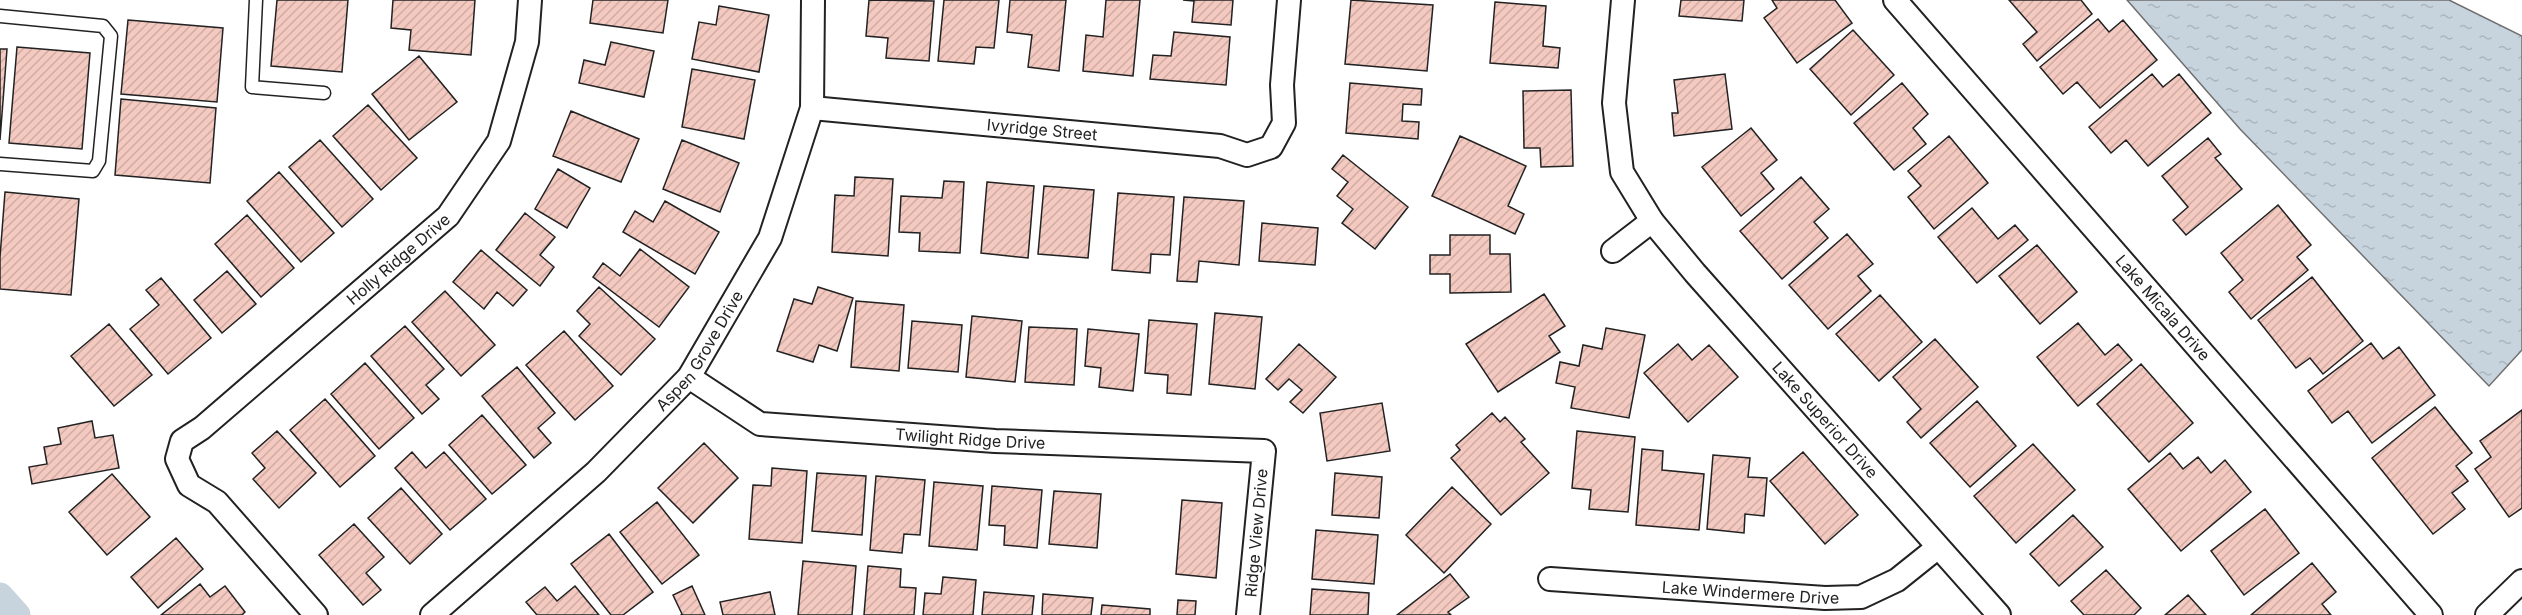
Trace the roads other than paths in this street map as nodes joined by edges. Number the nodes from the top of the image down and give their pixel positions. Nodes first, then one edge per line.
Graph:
1 (256, 0) edge
2 (530, 0) edge
3 (813, 0) edge
4 (1289, 0) edge
5 (1623, 0) edge
6 (1895, 0) edge
7 (0, 16) edge
8 (324, 93) dead end
9 (812, 108) junction
10 (0, 164) edge
11 (1652, 221) junction
12 (1613, 251) dead end
13 (689, 377) junction
14 (1264, 451) joint
15 (1937, 548) junction
16 (1550, 579) dead end
17 (2522, 581) edge
18 (316, 615) edge
19 (432, 615) edge
20 (1248, 615) edge
21 (1999, 615) edge
22 (2431, 615) edge
23 (2487, 615) edge

1 - 8 lane
2 - 18 street, Holly Ridge Drive
3 - 9 street, Aspen Grove Drive
4 - 9 street, Ivyridge Street
5 - 11 street, Lake Superior Drive
6 - 22 street, Lake Micala Drive
7 - 10 lane
9 - 13 street, Aspen Grove Drive
11 - 12 street
11 - 15 street, Lake Superior Drive
13 - 14 street, Twilight Ridge Drive
13 - 19 street, Aspen Grove Drive
14 - 20 street, Ridge View Drive
15 - 16 street, Lake Windermere Drive
15 - 21 street, Lake Superior Drive
17 - 23 street

